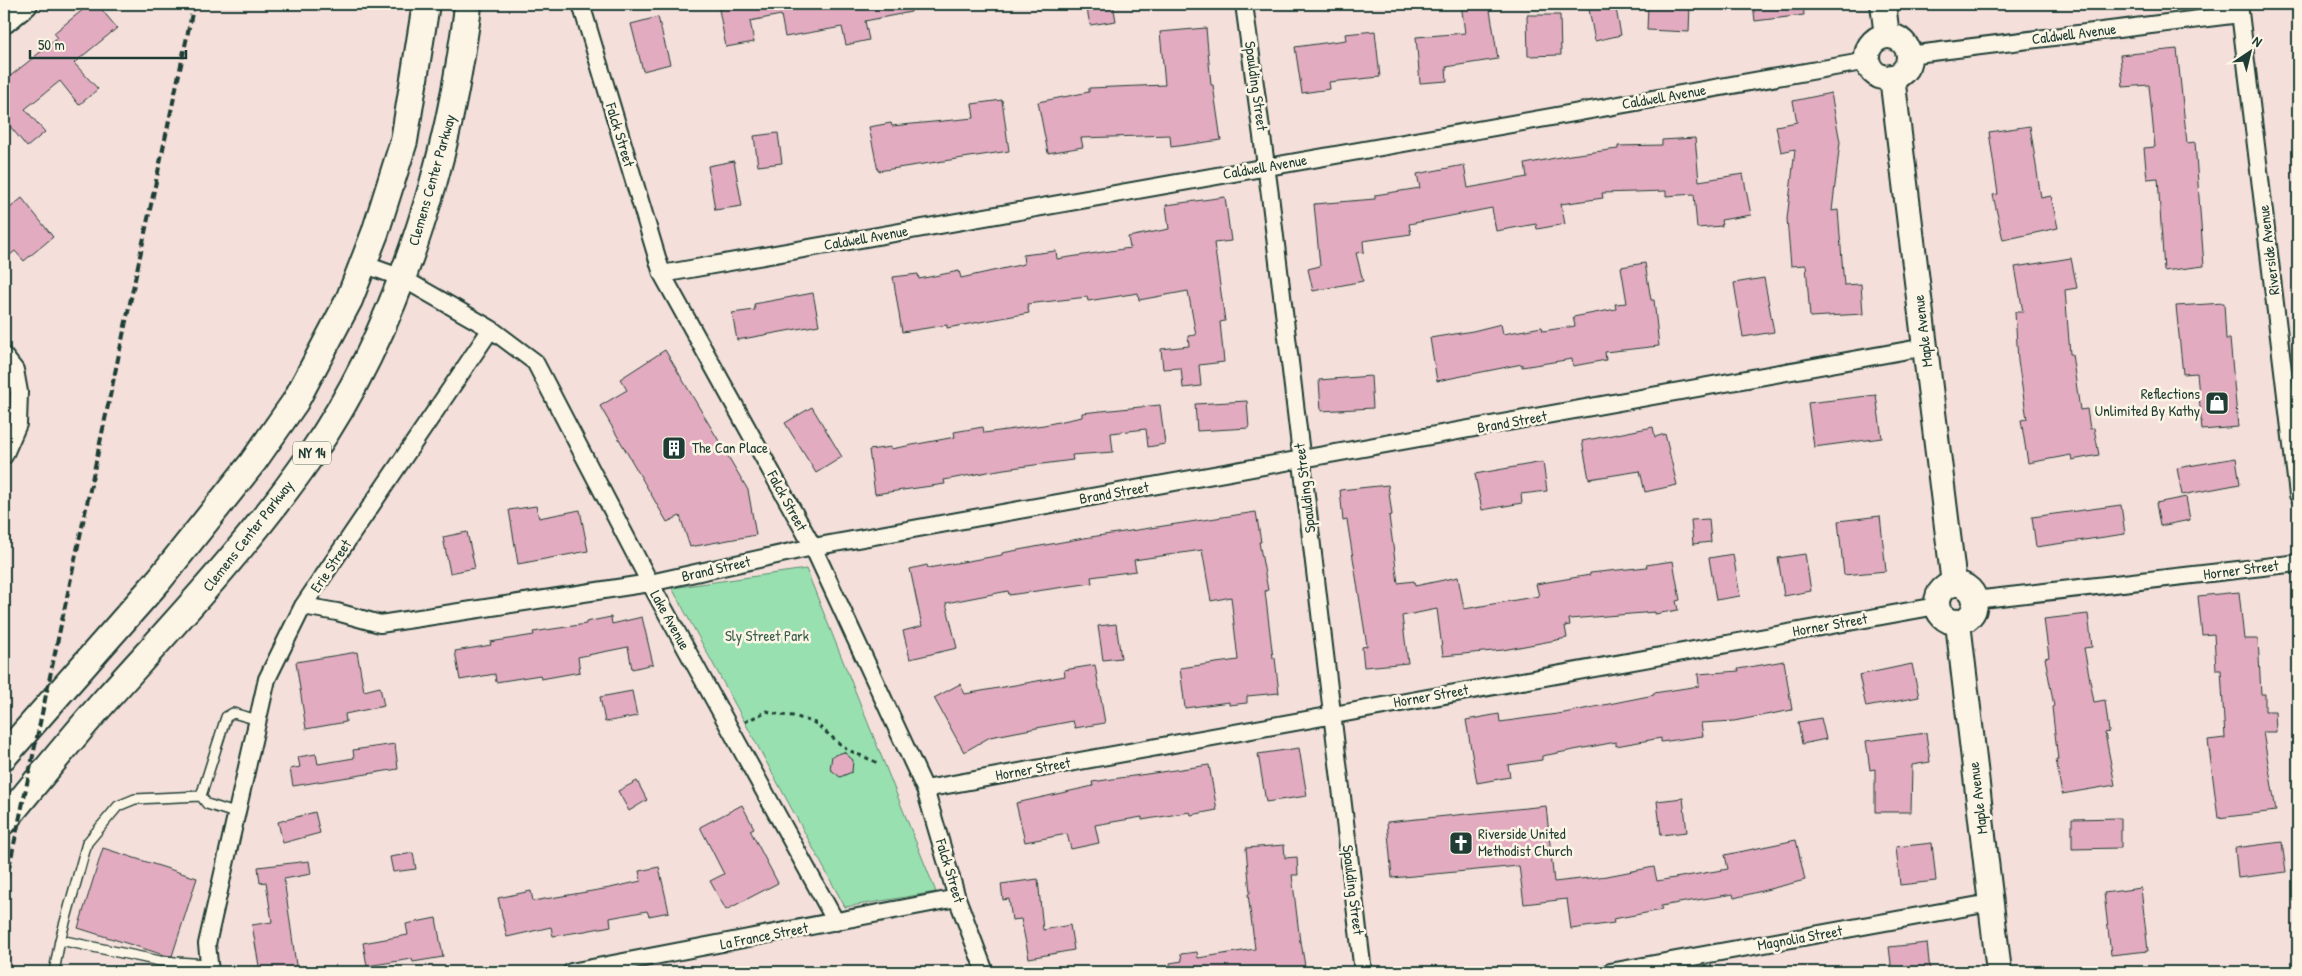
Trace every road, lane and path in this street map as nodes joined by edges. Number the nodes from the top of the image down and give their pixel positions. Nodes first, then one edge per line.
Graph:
1 (25, 4) edge
2 (426, 4) edge
3 (468, 4) edge
4 (580, 4) edge
5 (1244, 4) edge
6 (1883, 4) edge
7 (2240, 9) edge
8 (4, 21) edge
9 (1887, 36) junction
10 (1908, 55) junction
11 (1868, 61) junction
12 (1892, 77) junction
13 (1266, 167) junction
14 (363, 264) junction
15 (662, 274) junction
16 (402, 278) junction
17 (491, 329) junction
18 (1925, 347) junction
19 (4, 356) edge
20 (4, 456) edge
21 (1302, 460) junction
22 (2298, 495) edge
23 (813, 547) junction
24 (2298, 563) edge
25 (650, 584) junction
26 (1954, 584) junction
27 (1974, 600) junction
28 (303, 606) junction
29 (1937, 606) junction
30 (1958, 623) junction
31 (1331, 714) junction
32 (258, 720) junction
33 (745, 722) dead end
34 (4, 756) edge
35 (878, 763) dead end
36 (925, 789) junction
37 (201, 796) junction
38 (238, 814) junction
39 (4, 821) edge
40 (957, 898) junction
41 (1990, 903) junction
42 (836, 922) junction
43 (60, 940) junction
44 (634, 967) edge
45 (209, 968) edge
46 (54, 972) edge
47 (571, 972) edge
48 (985, 972) edge
49 (1363, 972) edge
50 (1610, 972) edge
51 (1999, 972) edge

1 - 8 main road
2 - 14 main road, NY 14
3 - 16 main road, Clemens Center Parkway / NY 14
4 - 15 street, Falck Street
5 - 13 street, Spaulding Street
6 - 9 main road
7 - 10 street, Caldwell Avenue
7 - 22 street, Riverside Avenue
9 - 10 main road
9 - 11 main road
10 - 12 main road
11 - 12 main road
11 - 13 street, Caldwell Avenue
12 - 18 main road, Maple Avenue
13 - 15 street, Caldwell Avenue
13 - 21 street, Spaulding Street
14 - 16 street
14 - 34 main road, NY 14
15 - 23 street, Falck Street
16 - 17 street
16 - 39 main road, Clemens Center Parkway / NY 14
17 - 25 street, Lake Avenue
17 - 28 street, Erie Street
18 - 21 street, Brand Street
18 - 26 main road, Maple Avenue
19 - 20 street
21 - 23 street, Brand Street
21 - 31 street, Spaulding Street
23 - 25 street, Brand Street
23 - 36 street, Falck Street
24 - 27 street, Horner Street
25 - 28 street, Brand Street
25 - 42 street, Lake Avenue
26 - 27 main road
26 - 29 main road
27 - 30 main road
28 - 32 street, Erie Street
29 - 30 main road
29 - 31 street, Horner Street
30 - 41 main road, Maple Avenue
31 - 36 street, Horner Street
31 - 49 street, Spaulding Street
32 - 37 lane
32 - 38 street, Erie Street
33 - 35 path
36 - 40 street, Falck Street
37 - 38 lane
37 - 43 lane
38 - 45 street, Erie Street
40 - 42 street, La France Street
40 - 48 street, Falck Street
41 - 50 street, Magnolia Street
41 - 51 main road, Maple Avenue
42 - 44 street, La France Street
43 - 45 lane
43 - 46 lane
44 - 47 street, La France Street

